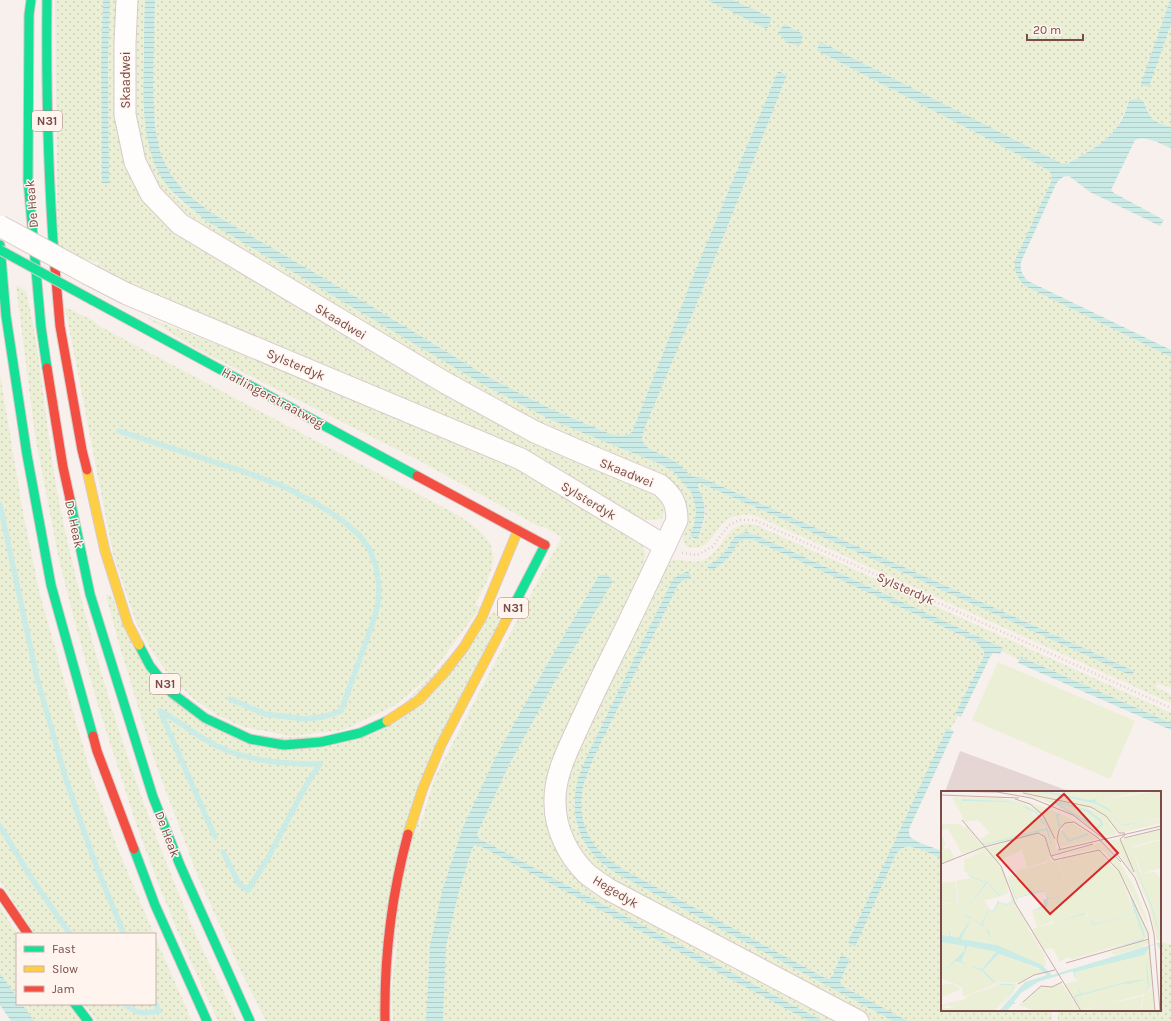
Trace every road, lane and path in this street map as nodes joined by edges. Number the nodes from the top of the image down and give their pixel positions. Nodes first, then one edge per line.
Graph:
1 (30, 0) edge
2 (47, 0) edge
3 (127, 0) edge
4 (0, 226) edge
5 (0, 245) edge
6 (0, 250) edge
7 (518, 530) junction
8 (665, 546) junction
9 (1171, 708) edge
10 (0, 893) edge
11 (27, 933) edge
12 (76, 1005) edge
13 (88, 1021) edge
14 (207, 1021) edge
15 (250, 1021) edge
16 (385, 1021) edge
17 (858, 1021) edge

1 - 15 main road, De Heak / N31
2 - 7 main road, N31
3 - 8 street, Skaadwei
4 - 8 street, Sylsterdyk, bridge
5 - 14 main road
6 - 7 main road, Harlingerstraatweg, bridge
7 - 16 main road, Harlingerstraatweg / N31
8 - 9 path, Sylsterdyk
8 - 17 street, Hegedyk
10 - 11 main road
12 - 13 main road

